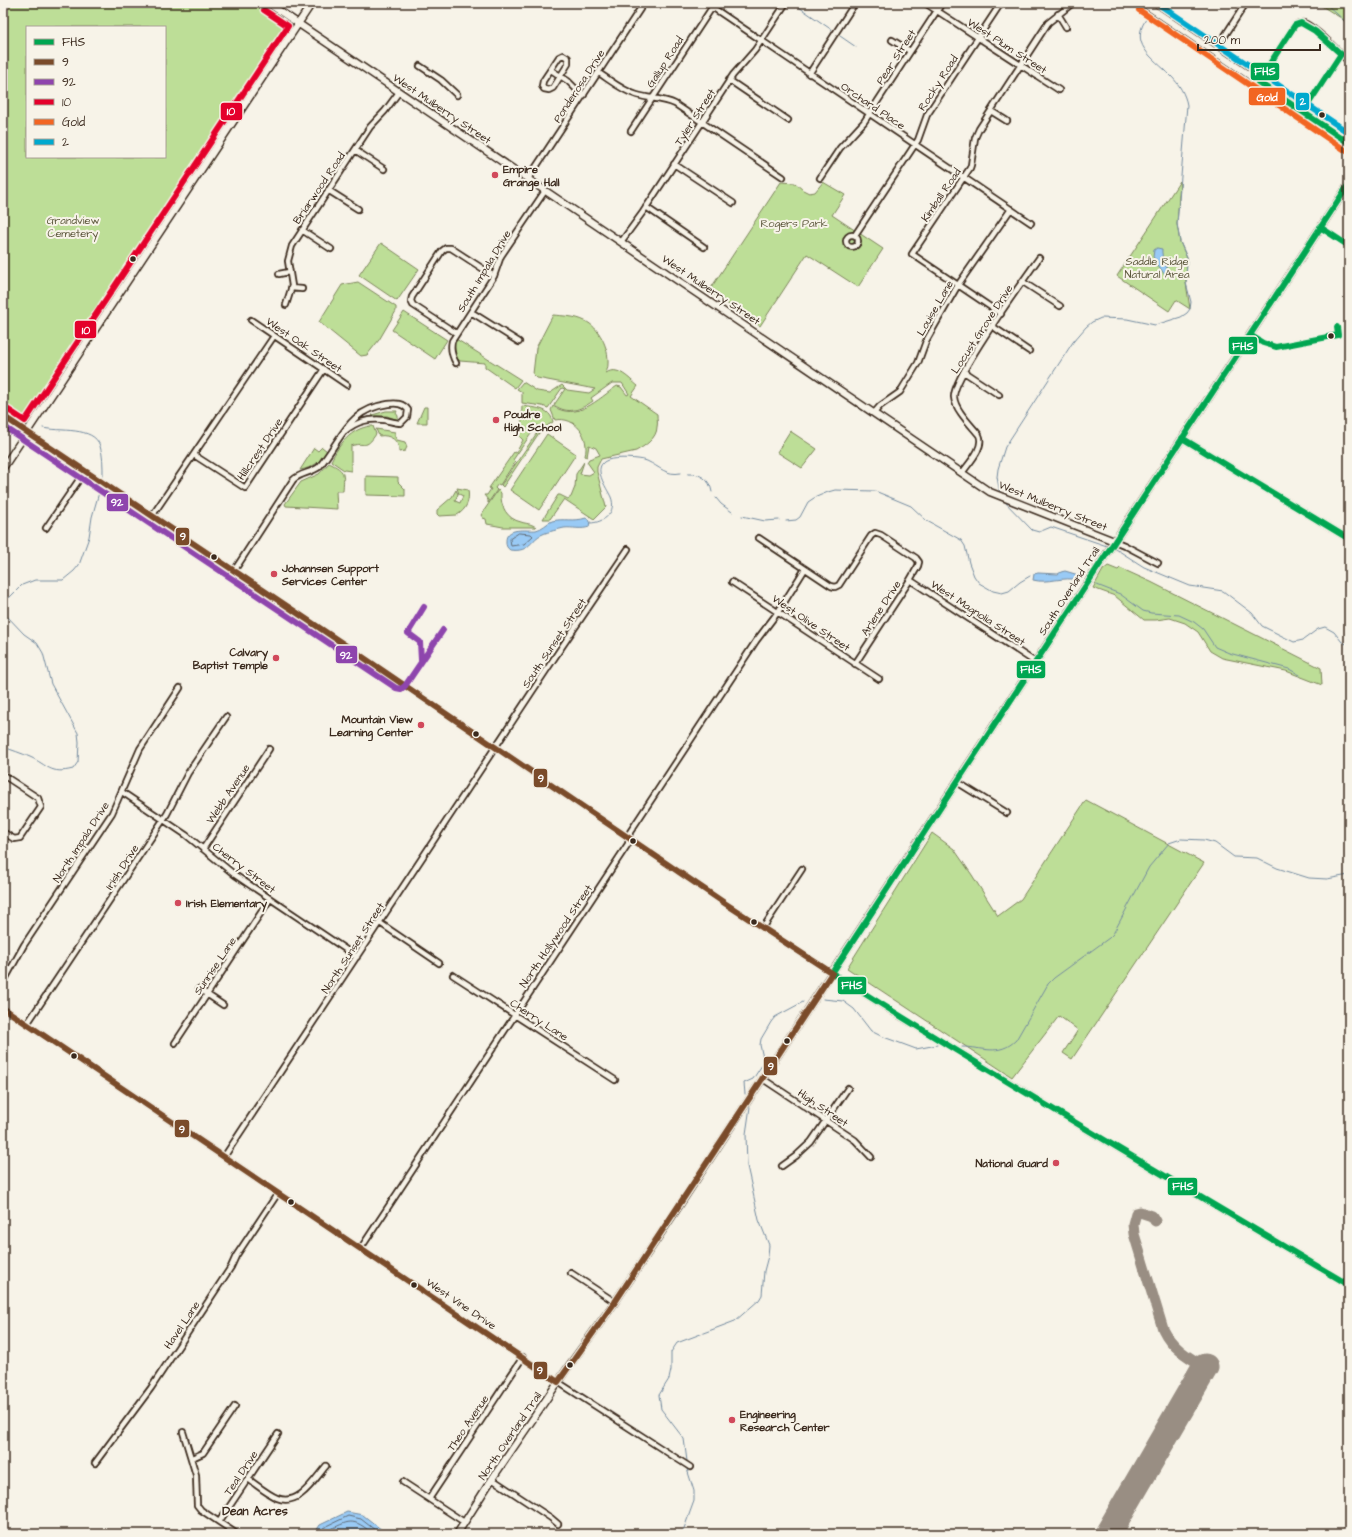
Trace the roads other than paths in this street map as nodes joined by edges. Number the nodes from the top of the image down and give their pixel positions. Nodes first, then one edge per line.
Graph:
1 (268, 3) edge
2 (312, 3) edge
3 (644, 3) edge
4 (706, 3) edge
5 (786, 3) edge
6 (855, 3) edge
7 (925, 3) edge
8 (942, 3) edge
9 (1001, 3) edge
10 (1072, 3) edge
11 (1143, 3) edge
12 (1246, 3) edge
13 (714, 5) edge
14 (937, 11) junction
15 (1058, 14) junction
16 (299, 24) junction
17 (1066, 27) dead end
18 (978, 38) junction
19 (892, 40) dead end
20 (761, 41) junction
21 (910, 51) junction
22 (1215, 51) junction
23 (1341, 54) junction
24 (1349, 62) edge
25 (1021, 65) junction
26 (420, 66) dead end
27 (551, 70) junction
28 (599, 73) junction
29 (809, 74) junction
30 (560, 76) junction
31 (729, 80) junction
32 (1258, 82) junction
33 (1059, 90) dead end
34 (399, 92) junction
35 (457, 95) dead end
36 (584, 95) junction
37 (652, 98) junction
38 (991, 110) junction
39 (1303, 112) junction
40 (870, 114) junction
41 (788, 120) dead end
42 (1007, 121) dead end
43 (702, 122) junction
44 (631, 131) dead end
45 (1349, 143) edge
46 (915, 144) junction
47 (355, 150) junction
48 (674, 164) junction
49 (384, 169) dead end
50 (783, 177) dead end
51 (820, 178) dead end
52 (964, 178) junction
53 (528, 179) junction
54 (1349, 184) edge
55 (328, 190) junction
56 (545, 191) junction
57 (733, 203) dead end
58 (646, 208) junction
59 (358, 209) dead end
60 (1010, 209) junction
61 (1031, 223) dead end
62 (302, 230) junction
63 (856, 235) dead end
64 (621, 242) junction
65 (704, 247) dead end
66 (331, 249) dead end
67 (1039, 258) dead end
68 (290, 272) junction
69 (279, 274) dead end
70 (494, 276) junction
71 (1023, 282) junction
72 (958, 285) junction
73 (291, 288) junction
74 (302, 290) dead end
75 (286, 305) dead end
76 (1060, 306) dead end
77 (471, 312) junction
78 (1001, 314) junction
79 (251, 320) dead end
80 (992, 326) junction
81 (456, 333) junction
82 (274, 336) junction
83 (519, 342) dead end
84 (1029, 351) dead end
85 (456, 363) dead end
86 (324, 369) junction
87 (964, 372) junction
88 (347, 385) dead end
89 (1000, 395) dead end
90 (874, 413) junction
91 (3, 416) edge
92 (345, 431) junction
93 (27, 432) junction
94 (1182, 438) junction
95 (194, 455) junction
96 (3, 468) edge
97 (85, 470) junction
98 (962, 473) junction
99 (152, 516) junction
100 (46, 528) dead end
101 (759, 538) dead end
102 (1349, 538) edge
103 (1111, 546) junction
104 (628, 549) dead end
105 (1158, 563) dead end
106 (806, 569) junction
107 (234, 571) junction
108 (910, 580) junction
109 (732, 582) dead end
110 (778, 612) junction
111 (1035, 662) junction
112 (855, 664) junction
113 (879, 679) dead end
114 (180, 688) dead end
115 (226, 717) dead end
116 (496, 748) junction
117 (269, 749) dead end
118 (3, 775) edge
119 (957, 782) junction
120 (122, 792) junction
121 (1007, 813) dead end
122 (164, 819) junction
123 (3, 832) edge
124 (628, 837) junction
125 (203, 849) junction
126 (802, 869) dead end
127 (899, 870) joint
128 (270, 899) junction
129 (380, 923) junction
130 (763, 928) junction
131 (357, 957) junction
132 (439, 963) dead end
133 (832, 973) junction
134 (453, 975) dead end
135 (3, 983) edge
136 (199, 989) dead end
137 (207, 995) junction
138 (223, 1005) dead end
139 (3, 1008) edge
140 (515, 1015) junction
141 (28, 1024) junction
142 (175, 1043) dead end
143 (763, 1079) junction
144 (615, 1080) dead end
145 (848, 1088) dead end
146 (826, 1121) junction
147 (871, 1156) dead end
148 (224, 1157) junction
149 (782, 1166) dead end
150 (278, 1192) junction
151 (361, 1248) junction
152 (571, 1273) dead end
153 (1349, 1285) edge
154 (615, 1302) junction
155 (523, 1357) junction
156 (558, 1382) junction
157 (235, 1406) dead end
158 (183, 1432) dead end
159 (278, 1434) dead end
160 (192, 1458) junction
161 (95, 1463) dead end
162 (326, 1466) dead end
163 (690, 1466) dead end
164 (248, 1479) junction
165 (492, 1479) junction
166 (403, 1482) dead end
167 (429, 1499) junction
168 (219, 1522) junction
169 (464, 1522) junction
170 (558, 1524) dead end
171 (237, 1534) edge
172 (457, 1534) edge

1 - 16 main road, West Mulberry Street
2 - 16 main road
3 - 28 street, Ponderosa Drive
4 - 13 street, Orchard Place
5 - 20 street, Tyler Street
6 - 29 street
7 - 14 street, West Plum Street
8 - 14 street, Pear Street
9 - 18 street, Rocky Road
10 - 15 street, Kimball Road
11 - 22 main road
12 - 22 street
13 - 20 street, Orchard Place
13 - 37 street, Gallup Road
14 - 18 street, West Plum Street
14 - 21 street, Pear Street
15 - 17 street
15 - 25 street, Kimball Road
16 - 34 main road, West Mulberry Street
16 - 93 main road
18 - 25 street, West Plum Street
18 - 46 street, Rocky Road
19 - 21 street
20 - 29 street, Orchard Place
20 - 31 street, Tyler Street
21 - 40 street, Pear Street
22 - 32 main road
23 - 24 street
23 - 32 street
23 - 39 street
25 - 33 street, West Plum Street
25 - 38 street, Kimball Road
26 - 35 street
27 - 30 street
27 - 30 street
27 - 30 street
28 - 36 street, Ponderosa Drive
28 - 37 street
29 - 40 street, Orchard Place
30 - 36 street
31 - 41 street
31 - 43 street, Tyler Street
32 - 39 main road
34 - 47 street, Briarwood Road
34 - 53 main road, West Mulberry Street
36 - 53 street, Ponderosa Drive
37 - 43 street
37 - 44 street, Gallup Road
38 - 42 street
38 - 52 street, Kimball Road
39 - 45 main road
40 - 46 street, Orchard Place
40 - 51 street, Pear Street
43 - 48 street, Tyler Street
43 - 50 street
46 - 52 street, Orchard Place
46 - 63 street, Rocky Road
47 - 49 street
47 - 55 street, Briarwood Road
48 - 57 street
48 - 58 street, Tyler Street
52 - 60 street, Orchard Place
52 - 72 street, Kimball Road
53 - 56 main road, West Mulberry Street
54 - 94 main road, South Overland Trail
55 - 59 street
55 - 62 street, Briarwood Road
56 - 64 main road, West Mulberry Street
56 - 70 street, South Impala Drive
58 - 64 street, Tyler Street
58 - 65 street
60 - 61 street, Orchard Place
60 - 72 street, Louise Lane
62 - 66 street
62 - 68 street, Briarwood Road
64 - 90 main road, West Mulberry Street
67 - 71 street, Locust Grove Drive
68 - 69 street
68 - 73 street, Briarwood Road
70 - 77 street, South Impala Drive
70 - 81 street
71 - 76 street
71 - 78 street, Locust Grove Drive
72 - 78 street, Kimball Road
72 - 90 street, Louise Lane
73 - 74 street
73 - 75 street, Briarwood Road
77 - 81 street, South Impala Drive
77 - 83 street
78 - 80 street, Locust Grove Drive
79 - 82 street, West Oak Street
80 - 84 street
80 - 87 street, Locust Grove Drive
81 - 85 street, South Impala Drive
82 - 86 street, West Oak Street
82 - 95 street
86 - 88 street, West Oak Street
86 - 95 street, Hillcrest Drive
87 - 89 street
87 - 98 street, Locust Grove Drive
90 - 98 main road, West Mulberry Street
91 - 93 street
92 - 92 street
92 - 107 street
93 - 96 main road
93 - 97 street
94 - 102 street
94 - 103 main road, South Overland Trail
95 - 99 street
97 - 99 street
97 - 100 street
98 - 103 main road, West Mulberry Street
99 - 107 street
101 - 106 street
103 - 105 street, West Mulberry Street
103 - 111 main road, South Overland Trail
104 - 116 street, South Sunset Street
106 - 108 street, Arlene Drive
106 - 110 street, North Hollywood Street
107 - 116 street
108 - 111 street, West Magnolia Street
108 - 112 street, Arlene Drive
109 - 110 street, West Olive Street
110 - 112 street, West Olive Street
110 - 124 street, North Hollywood Street
111 - 119 main road, South Overland Trail
112 - 113 street, West Olive Street
114 - 120 street, North Impala Drive
115 - 122 street, Irish Drive
116 - 124 street
116 - 129 street, North Sunset Street
117 - 125 street, Webb Avenue
118 - 123 street
119 - 121 street
119 - 127 main road, South Overland Trail
120 - 122 street, Cherry Street
120 - 135 street, North Impala Drive
122 - 125 street, Cherry Street
122 - 141 street, Irish Drive
124 - 130 street
124 - 140 street, North Hollywood Street
125 - 128 street, Cherry Street
126 - 130 street
127 - 133 main road, North Overland Trail
128 - 131 street, Cherry Street
128 - 137 street, Sunrise Lane
129 - 131 street, North Sunset Street
129 - 132 street
130 - 133 street
131 - 148 street, North Sunset Street
133 - 143 main road, North Overland Trail
133 - 153 street
134 - 140 street, Cherry Lane
136 - 137 street
137 - 138 street
137 - 142 street, Sunrise Lane
139 - 141 street, West Vine Drive
140 - 144 street, Cherry Lane
140 - 151 street, North Hollywood Street
141 - 148 street, West Vine Drive
143 - 146 street, High Street
143 - 154 main road, North Overland Trail
145 - 146 street
146 - 147 street, High Street
146 - 149 street
148 - 150 street, West Vine Drive
150 - 151 street, West Vine Drive
150 - 161 street, Havel Lane
151 - 155 street, West Vine Drive
152 - 154 street
154 - 156 main road, North Overland Trail
155 - 156 street, West Vine Drive
155 - 167 street, Theo Avenue
156 - 163 street, West Vine Drive
156 - 165 main road, North Overland Trail
157 - 160 street
158 - 160 street
159 - 164 street, Teal Drive
160 - 168 street
162 - 164 street
164 - 168 street, Teal Drive
165 - 169 main road, North Overland Trail
165 - 170 street
166 - 167 street
167 - 169 street
168 - 171 street
169 - 172 main road, North Overland Trail

